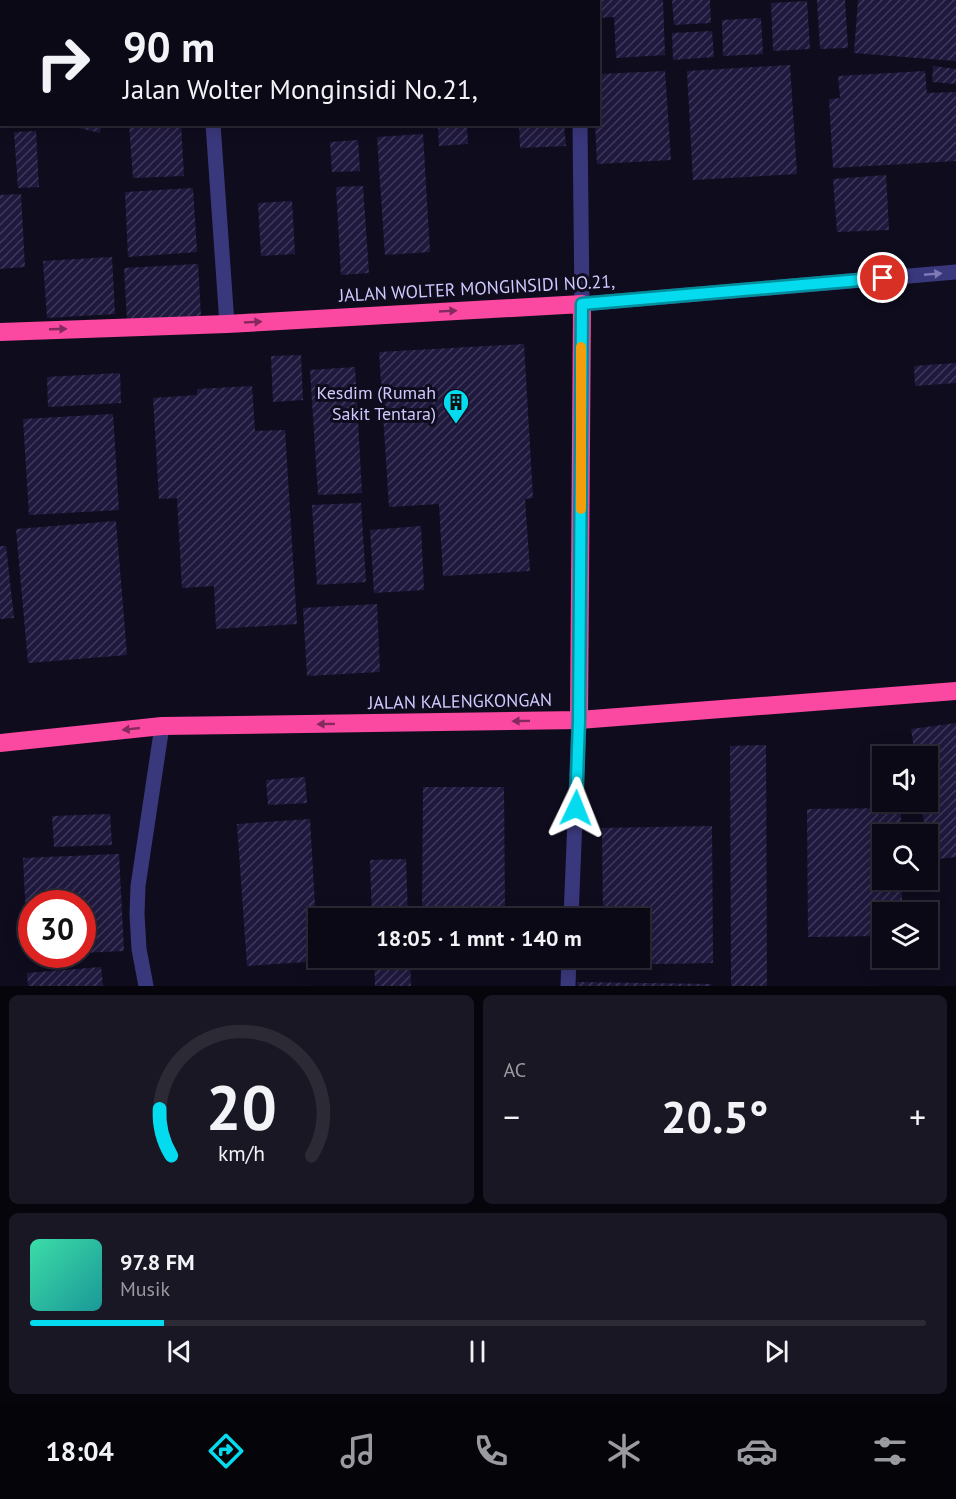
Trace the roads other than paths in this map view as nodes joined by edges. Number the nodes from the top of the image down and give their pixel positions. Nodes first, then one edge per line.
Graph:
1 (213, 126) edge
2 (580, 126) edge
3 (956, 272) edge
4 (582, 304) junction
5 (227, 324) junction
6 (0, 332) edge
7 (956, 691) edge
8 (579, 720) junction
9 (162, 726) junction
10 (0, 743) edge
11 (571, 908) edge
12 (569, 968) edge
13 (146, 986) edge
14 (568, 986) edge

1 - 5 street
2 - 4 street
4 -> 3 street, JALAN WOLTER MONGINSIDI NO.21,
5 -> 4 highway, JALAN WOLTER MONGINSIDI NO.21,
4 - 8 highway
6 -> 5 highway, JALAN WOLTER MONGINSIDI NO.21,
7 - 8 highway, JALAN KALENGKONGAN
8 -> 9 highway, JALAN KALENGKONGAN
8 - 11 street
9 -> 10 highway, JALAN KALENGKONGAN
9 - 13 street
12 - 14 street

